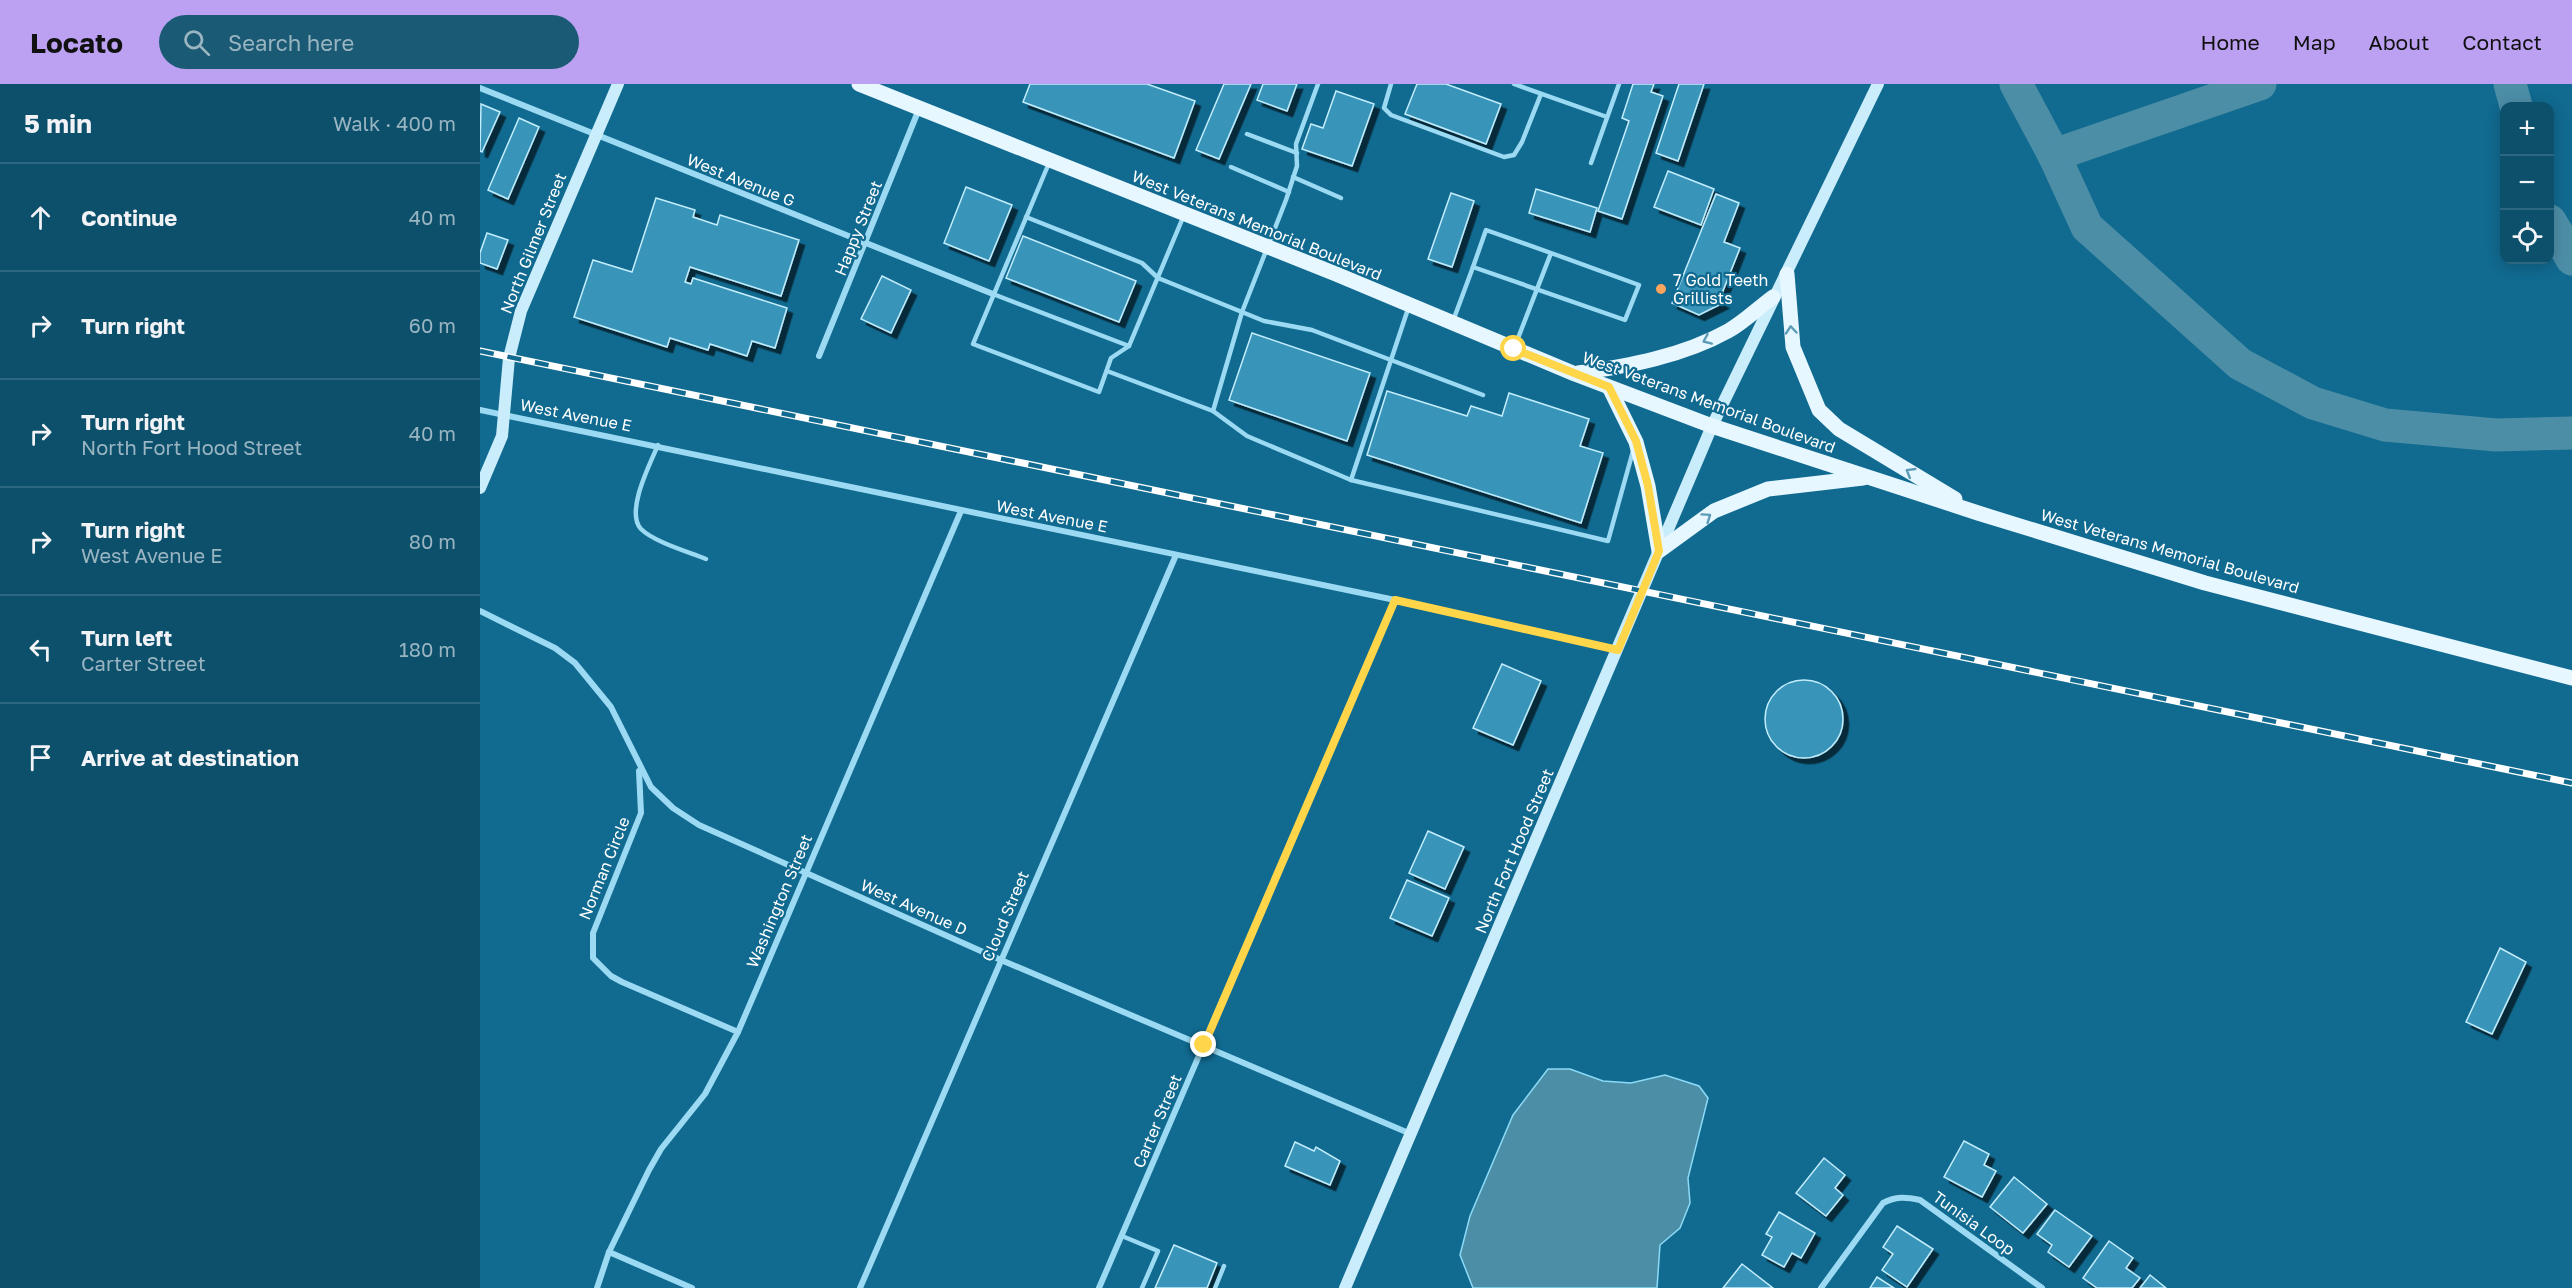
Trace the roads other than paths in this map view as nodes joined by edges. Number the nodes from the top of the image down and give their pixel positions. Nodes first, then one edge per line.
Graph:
1 (618, 84) edge
2 (859, 84) edge
3 (1318, 84) edge
4 (1391, 84) edge
5 (1514, 84) edge
6 (1618, 84) edge
7 (1877, 87) edge
8 (480, 88) edge
9 (1541, 94) junction
10 (919, 108) junction
11 (1607, 117) junction
12 (1247, 134) dead end
13 (596, 136) junction
14 (1297, 153) junction
15 (1050, 161) junction
16 (1591, 163) dead end
17 (1231, 167) dead end
18 (1293, 177) junction
19 (1289, 192) junction
20 (1341, 198) dead end
21 (1184, 215) junction
22 (1026, 217) junction
23 (866, 244) junction
24 (1266, 248) junction
25 (1551, 253) junction
26 (1473, 267) junction
27 (1787, 274) junction
28 (1158, 278) junction
29 (1538, 289) junction
30 (993, 294) junction
31 (1773, 297) junction
32 (1409, 306) junction
33 (1242, 312) junction
34 (1452, 324) junction
35 (1129, 346) junction
36 (1514, 349) junction
37 (819, 356) dead end
38 (1389, 360) junction
39 (1107, 371) junction
40 (1575, 374) junction
41 (1609, 387) junction
42 (1483, 395) dead end
43 (480, 410) edge
44 (1213, 411) junction
45 (504, 415) junction
46 (1712, 426) junction
47 (1636, 441) junction
48 (658, 445) junction
49 (1869, 478) junction
50 (1351, 480) junction
51 (480, 488) edge
52 (961, 511) junction
53 (1978, 513) junction
54 (1659, 551) junction
55 (1176, 555) junction
56 (706, 559) dead end
57 (1395, 600) junction
58 (480, 611) edge
59 (1618, 650) junction
60 (2572, 678) edge
61 (639, 767) junction
62 (805, 873) junction
63 (1001, 960) junction
64 (738, 1032) junction
65 (1204, 1045) junction
66 (1411, 1134) junction
67 (1122, 1236) junction
68 (609, 1252) junction
69 (1224, 1266) dead end
70 (597, 1288) edge
71 (692, 1288) edge
72 (860, 1288) edge
73 (1099, 1288) edge
74 (1142, 1288) edge
75 (1215, 1288) edge
76 (1345, 1288) edge
77 (1821, 1288) edge
78 (2042, 1288) edge

1 - 13 main road, North Gilmer Street
2 - 10 main road, West Veterans Memorial Boulevard
3 - 14 lane
4 - 9 lane
5 - 9 lane
6 - 11 lane
7 - 27 main road, North Fort Hood Street
8 - 13 street, West Avenue G
9 - 11 lane
10 - 15 main road, West Veterans Memorial Boulevard
10 - 23 street, Happy Street
11 - 16 lane
12 - 14 lane
13 - 23 street, West Avenue G
13 - 45 main road, North Gilmer Street
14 - 18 lane
15 - 21 main road, West Veterans Memorial Boulevard
15 - 22 lane
17 - 19 lane
18 - 19 lane
18 - 20 lane
19 - 24 lane
21 - 24 main road, West Veterans Memorial Boulevard
21 - 28 lane
22 - 28 lane
22 - 30 lane
23 - 30 street, West Avenue G
23 - 37 street, Happy Street
24 - 32 main road, West Veterans Memorial Boulevard
24 - 33 lane
25 - 26 lane
25 - 29 lane
25 - 29 lane
26 - 29 lane
26 - 34 lane
27 - 31 main road, North Fort Hood Street
53 -> 27 main road
28 - 33 lane
28 - 35 lane
29 - 36 lane
30 - 35 lane
30 - 39 lane
31 -> 40 main road
31 - 46 main road, North Fort Hood Street
32 - 34 main road, West Veterans Memorial Boulevard
32 - 38 lane
33 - 38 lane
33 - 44 lane
34 - 36 main road, West Veterans Memorial Boulevard
35 - 39 lane
36 - 40 main road, West Veterans Memorial Boulevard
38 - 42 lane
38 - 50 lane
39 - 44 lane
40 - 41 main road, West Veterans Memorial Boulevard
41 - 46 main road, West Veterans Memorial Boulevard
41 - 47 main road
43 - 45 street, West Avenue E
44 - 50 lane
45 - 48 street, West Avenue E
45 - 51 main road, North Gilmer Street
46 - 49 main road, West Veterans Memorial Boulevard
46 - 54 main road, North Fort Hood Street
47 - 50 lane
47 - 54 main road
48 - 52 street, West Avenue E
48 - 56 lane
49 - 53 main road, West Veterans Memorial Boulevard
54 -> 49 main road
52 - 55 street, West Avenue E
52 - 62 street, Washington Street
53 - 60 main road, West Veterans Memorial Boulevard
54 - 59 main road, North Fort Hood Street
55 - 57 street, West Avenue E
55 - 63 street, Cloud Street
57 - 59 street, West Avenue E
57 - 65 street, Carter Street
58 - 61 street, West Avenue D
59 - 66 main road, North Fort Hood Street
61 - 62 street, West Avenue D
61 - 64 street, Norman Circle
62 - 63 street, West Avenue D
62 - 64 street, Washington Street
63 - 65 street, West Avenue D
63 - 72 street, Cloud Street
64 - 68 street, Washington Street
65 - 66 street, West Avenue D
65 - 67 street, Carter Street
66 - 76 main road, North Fort Hood Street
67 - 73 street, Carter Street
67 - 74 lane
68 - 70 street, Washington Street
68 - 71 street
69 - 75 lane
77 - 78 street, Tunisia Loop

